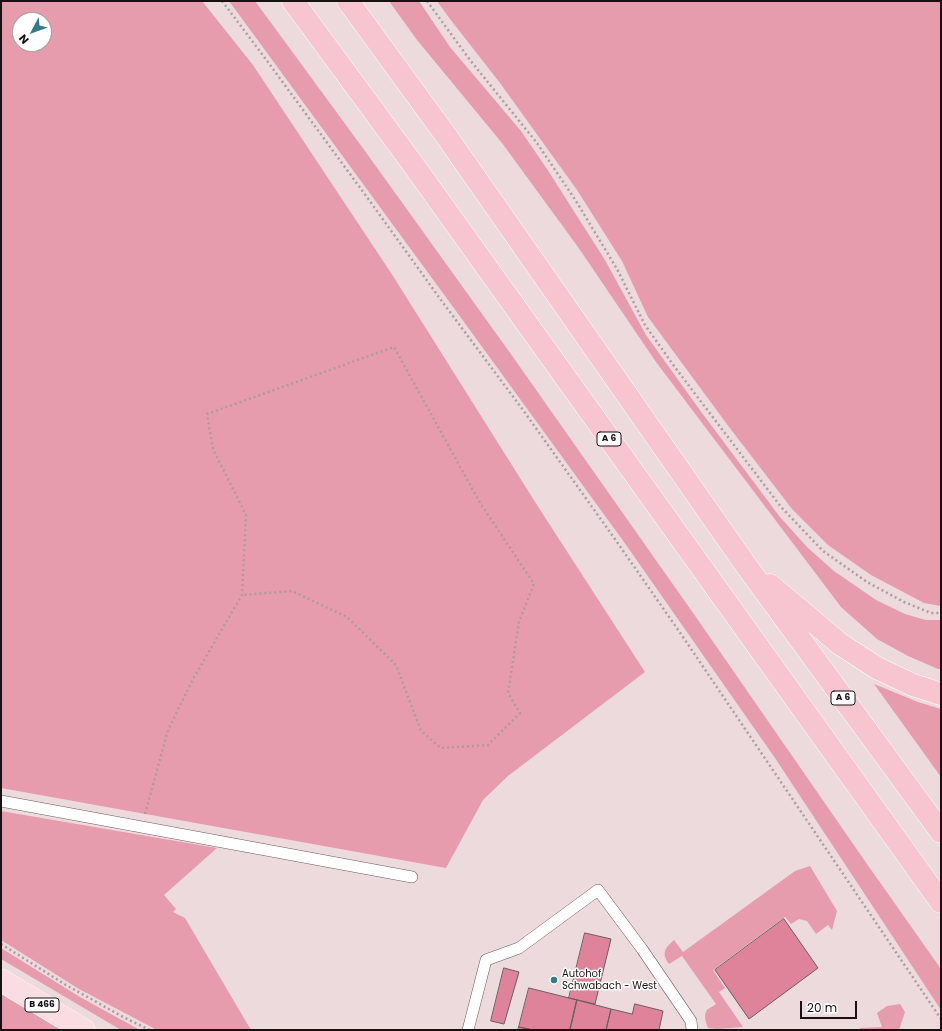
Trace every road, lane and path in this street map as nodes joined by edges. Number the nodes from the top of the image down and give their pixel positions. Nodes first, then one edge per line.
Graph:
1 (222, 1) edge
2 (293, 1) edge
3 (348, 1) edge
4 (427, 1) edge
5 (745, 564) junction
6 (242, 595) junction
7 (941, 613) edge
8 (941, 694) edge
9 (1, 801) edge
10 (141, 828) junction
11 (941, 832) edge
12 (412, 877) dead end
13 (941, 902) edge
14 (1, 944) edge
15 (1, 980) edge
16 (941, 1019) edge
17 (84, 1030) edge
18 (150, 1030) edge
19 (468, 1030) edge
20 (692, 1030) edge

1 - 16 path
2 - 13 highway, A 6
3 - 5 highway, A 6
4 - 7 path
5 - 8 highway
5 - 11 highway, A 6
6 - 6 path
6 - 10 path
9 - 10 lane
10 - 12 lane
14 - 18 path
15 - 17 main road, B 466
19 - 20 lane

